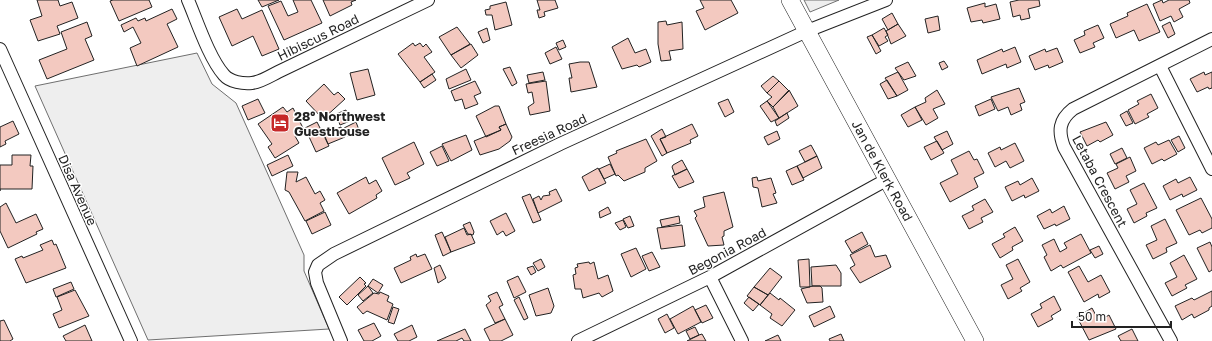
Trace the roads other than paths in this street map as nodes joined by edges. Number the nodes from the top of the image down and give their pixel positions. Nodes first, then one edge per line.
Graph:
1 (188, 0) edge
2 (428, 0) edge
3 (790, 0) edge
4 (886, 0) edge
5 (807, 30) junction
6 (1212, 39) edge
7 (0, 49) edge
8 (1160, 66) junction
9 (1212, 169) edge
10 (886, 180) junction
11 (710, 277) junction
12 (131, 341) edge
13 (341, 341) edge
14 (578, 341) edge
15 (742, 341) edge
16 (975, 341) edge
17 (1171, 341) edge

1 - 2 street, Hibiscus Road
3 - 5 street, Jan de Klerk Road
4 - 5 street, Freesia Road
5 - 10 street, Jan de Klerk Road
5 - 13 street, Freesia Road
6 - 8 street, Letaba Crescent
7 - 12 street, Disa Avenue
8 - 9 street
8 - 17 street, Letaba Crescent
10 - 11 street, Begonia Road
10 - 16 street, Jan de Klerk Road
11 - 14 street, Begonia Road
11 - 15 street

